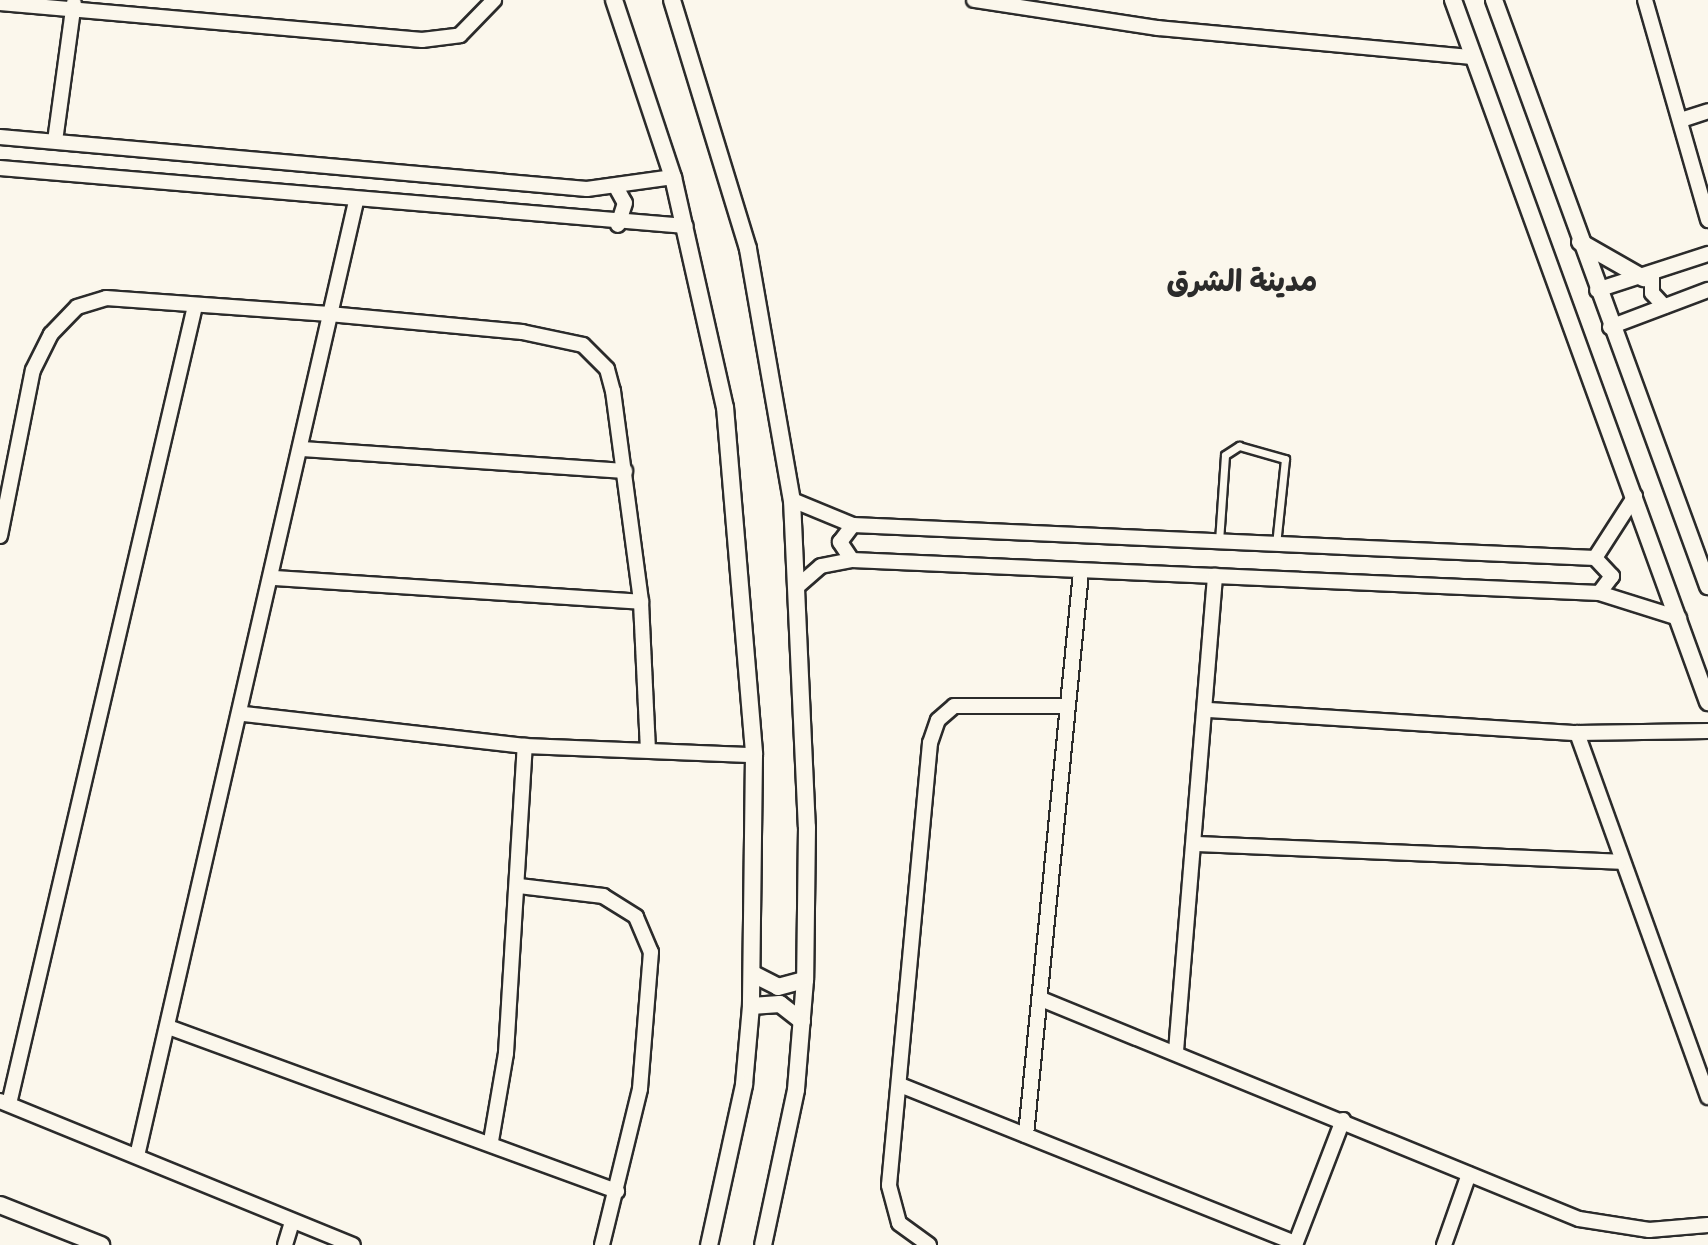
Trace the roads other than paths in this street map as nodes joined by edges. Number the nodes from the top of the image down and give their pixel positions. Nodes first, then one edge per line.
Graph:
1 (494, 0) edge
2 (614, 0) edge
3 (672, 0) edge
4 (974, 0) edge
5 (1453, 0) edge
6 (1494, 0) edge
7 (1645, 0) edge
8 (0, 3) edge
9 (74, 4) edge
10 (1471, 57) junction
11 (1708, 111) edge
12 (1681, 120) junction
13 (0, 137) edge
14 (55, 141) junction
15 (0, 168) edge
16 (673, 177) junction
17 (616, 187) junction
18 (356, 201) junction
19 (1708, 220) edge
20 (618, 225) junction
21 (686, 226) junction
22 (1580, 242) junction
23 (1708, 254) edge
24 (1648, 277) junction
25 (1597, 290) junction
26 (1708, 290) edge
27 (195, 306) junction
28 (1664, 306) junction
29 (329, 314) junction
30 (1610, 327) junction
31 (302, 449) junction
32 (625, 471) junction
33 (1635, 496) junction
34 (792, 500) junction
35 (853, 525) junction
36 (0, 536) edge
37 (1218, 544) junction
38 (1276, 546) junction
39 (1595, 558) junction
40 (852, 560) junction
41 (1704, 560) edge
42 (1081, 572) junction
43 (1215, 576) junction
44 (274, 578) junction
45 (798, 586) junction
46 (1708, 586) edge
47 (1599, 593) junction
48 (641, 602) junction
49 (1679, 618) junction
50 (1708, 702) edge
51 (1064, 706) junction
52 (1209, 710) junction
53 (244, 714) junction
54 (1708, 731) edge
55 (1577, 733) junction
56 (525, 746) junction
57 (648, 750) junction
58 (754, 755) junction
59 (1198, 844) junction
60 (1619, 862) junction
61 (519, 886) junction
62 (753, 974) junction
63 (805, 980) junction
64 (1041, 999) junction
65 (751, 1006) junction
66 (802, 1021) junction
67 (171, 1028) junction
68 (1176, 1051) junction
69 (900, 1085) junction
70 (1708, 1097) edge
71 (5, 1102) edge
72 (1343, 1120) junction
73 (1026, 1135) junction
74 (491, 1141) junction
75 (137, 1156) junction
76 (1469, 1174) junction
77 (617, 1191) junction
78 (0, 1205) edge
79 (292, 1222) junction
80 (1708, 1225) edge
81 (1296, 1244) edge
82 (101, 1245) edge
83 (285, 1245) edge
84 (353, 1245) edge
85 (602, 1245) edge
86 (709, 1245) edge
87 (763, 1245) edge
88 (929, 1245) edge
89 (1444, 1245) edge

1 - 9 street
2 - 16 street
3 - 34 street
4 - 10 street
5 - 10 street
6 - 22 street
7 - 12 street
8 - 9 street
9 - 14 street
10 - 33 street
11 - 12 street
12 - 19 street
13 - 14 street
14 - 17 street
15 - 18 street
16 - 17 street
16 - 21 street
17 - 20 street
18 - 20 street
18 - 29 street
20 - 21 street
21 - 58 street
22 - 24 street
22 - 25 street
23 - 24 street
24 - 25 street
24 - 28 street
25 - 30 street
26 - 28 street
27 - 29 street
27 - 36 street
27 - 71 street
28 - 30 street
29 - 31 street
29 - 32 street
30 - 41 street
31 - 32 street
31 - 44 street
32 - 48 street
33 - 39 street
33 - 49 street
34 - 35 street
34 - 45 street
35 - 37 street
35 - 40 street
37 - 38 street
37 - 38 lane
38 - 39 street
39 - 47 street
40 - 42 street
40 - 45 street
41 - 46 street
42 - 43 street
42 - 51 street
43 - 47 street
43 - 52 street
44 - 48 street
44 - 53 street
45 - 63 street
47 - 49 street
48 - 57 street
49 - 50 street
51 - 64 street
51 - 69 street
52 - 55 street
52 - 59 street
53 - 56 street
53 - 67 street
54 - 55 street
55 - 60 street
56 - 57 street
56 - 61 street
57 - 58 street
58 - 62 street
59 - 60 street
59 - 68 street
60 - 70 street
61 - 74 street
61 - 77 street
62 - 63 street
62 - 65 street
63 - 66 street
64 - 68 street
64 - 73 street
65 - 66 street
65 - 86 street
66 - 87 street
67 - 74 street
67 - 75 street
68 - 72 street
69 - 73 street
69 - 88 street
71 - 75 street
72 - 76 street
72 - 81 street
73 - 81 street
74 - 77 street
75 - 79 street
76 - 80 street
76 - 89 street
77 - 85 street
78 - 82 street
79 - 83 street
79 - 84 street

